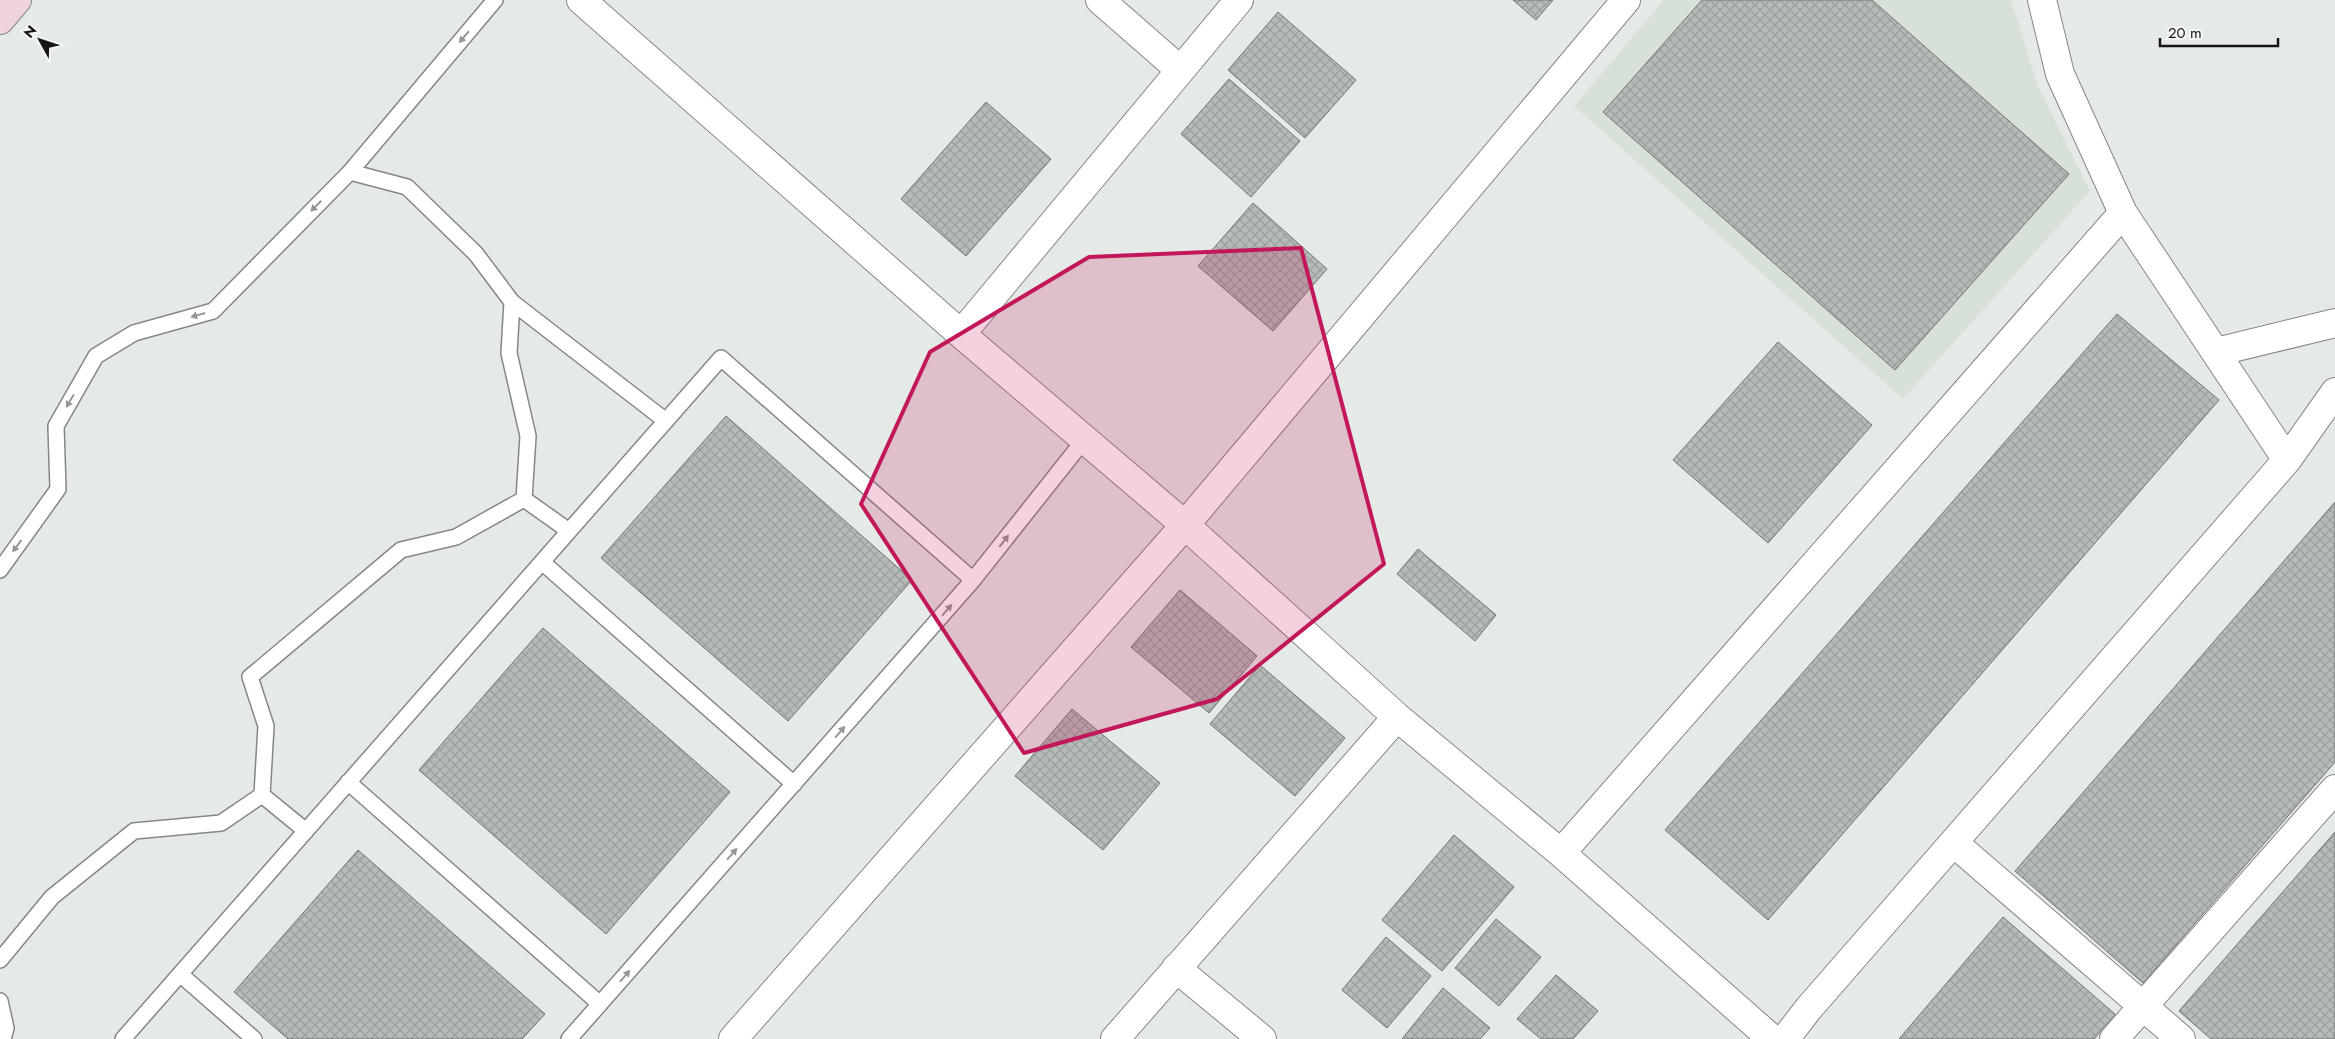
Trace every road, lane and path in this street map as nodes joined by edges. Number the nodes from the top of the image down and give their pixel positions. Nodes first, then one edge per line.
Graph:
1 (17, 0) edge
2 (495, 0) edge
3 (581, 0) edge
4 (1100, 0) edge
5 (1239, 0) edge
6 (1626, 0) edge
7 (2042, 0) edge
8 (0, 20) edge
9 (1180, 70) junction
10 (350, 172) junction
11 (2123, 213) junction
12 (512, 302) junction
13 (2335, 323) edge
14 (961, 334) junction
15 (2216, 352) junction
16 (2335, 392) edge
17 (666, 421) junction
18 (1084, 440) junction
19 (2288, 460) junction
20 (524, 499) junction
21 (1184, 525) junction
22 (569, 531) junction
23 (542, 562) junction
24 (0, 570) edge
25 (973, 580) junction
26 (1397, 717) junction
27 (348, 782) junction
28 (794, 784) junction
29 (2335, 789) edge
30 (262, 795) junction
31 (306, 831) junction
32 (1954, 843) junction
33 (1561, 853) junction
34 (0, 960) edge
35 (1176, 968) junction
36 (180, 974) junction
37 (0, 1001) edge
38 (600, 1004) junction
39 (2143, 1006) junction
40 (3, 1039) edge
41 (123, 1039) edge
42 (254, 1039) edge
43 (570, 1039) edge
44 (733, 1039) edge
45 (1116, 1039) edge
46 (1262, 1039) edge
47 (1772, 1039) edge
48 (1785, 1039) edge
49 (2114, 1039) edge
50 (2181, 1039) edge

1 - 8 street
2 -> 10 lane
3 - 14 street
4 - 9 street
5 - 9 street
6 - 21 street
7 - 11 street
9 - 14 street
10 - 12 lane
10 -> 24 lane
11 - 15 street
11 - 33 street
12 - 17 lane
12 - 20 lane
13 - 15 street
14 - 18 street
15 - 19 street
16 - 19 street
17 - 22 lane
17 - 25 lane
18 - 21 street
25 -> 18 lane
19 - 32 street
20 - 22 lane
20 - 30 lane
21 - 26 street
21 - 44 street
22 - 23 lane
23 - 27 lane
23 - 28 lane
28 -> 25 lane
26 - 33 street
26 - 35 street
27 - 31 lane
27 - 38 lane
38 -> 28 lane
29 - 39 street
30 - 31 lane
30 - 34 lane
31 - 36 lane
32 - 39 street
32 - 48 street
33 - 47 street
35 - 45 street
35 - 46 street
36 - 41 lane
36 - 42 lane
37 - 40 lane
38 - 43 lane
39 - 49 street
39 - 50 street

